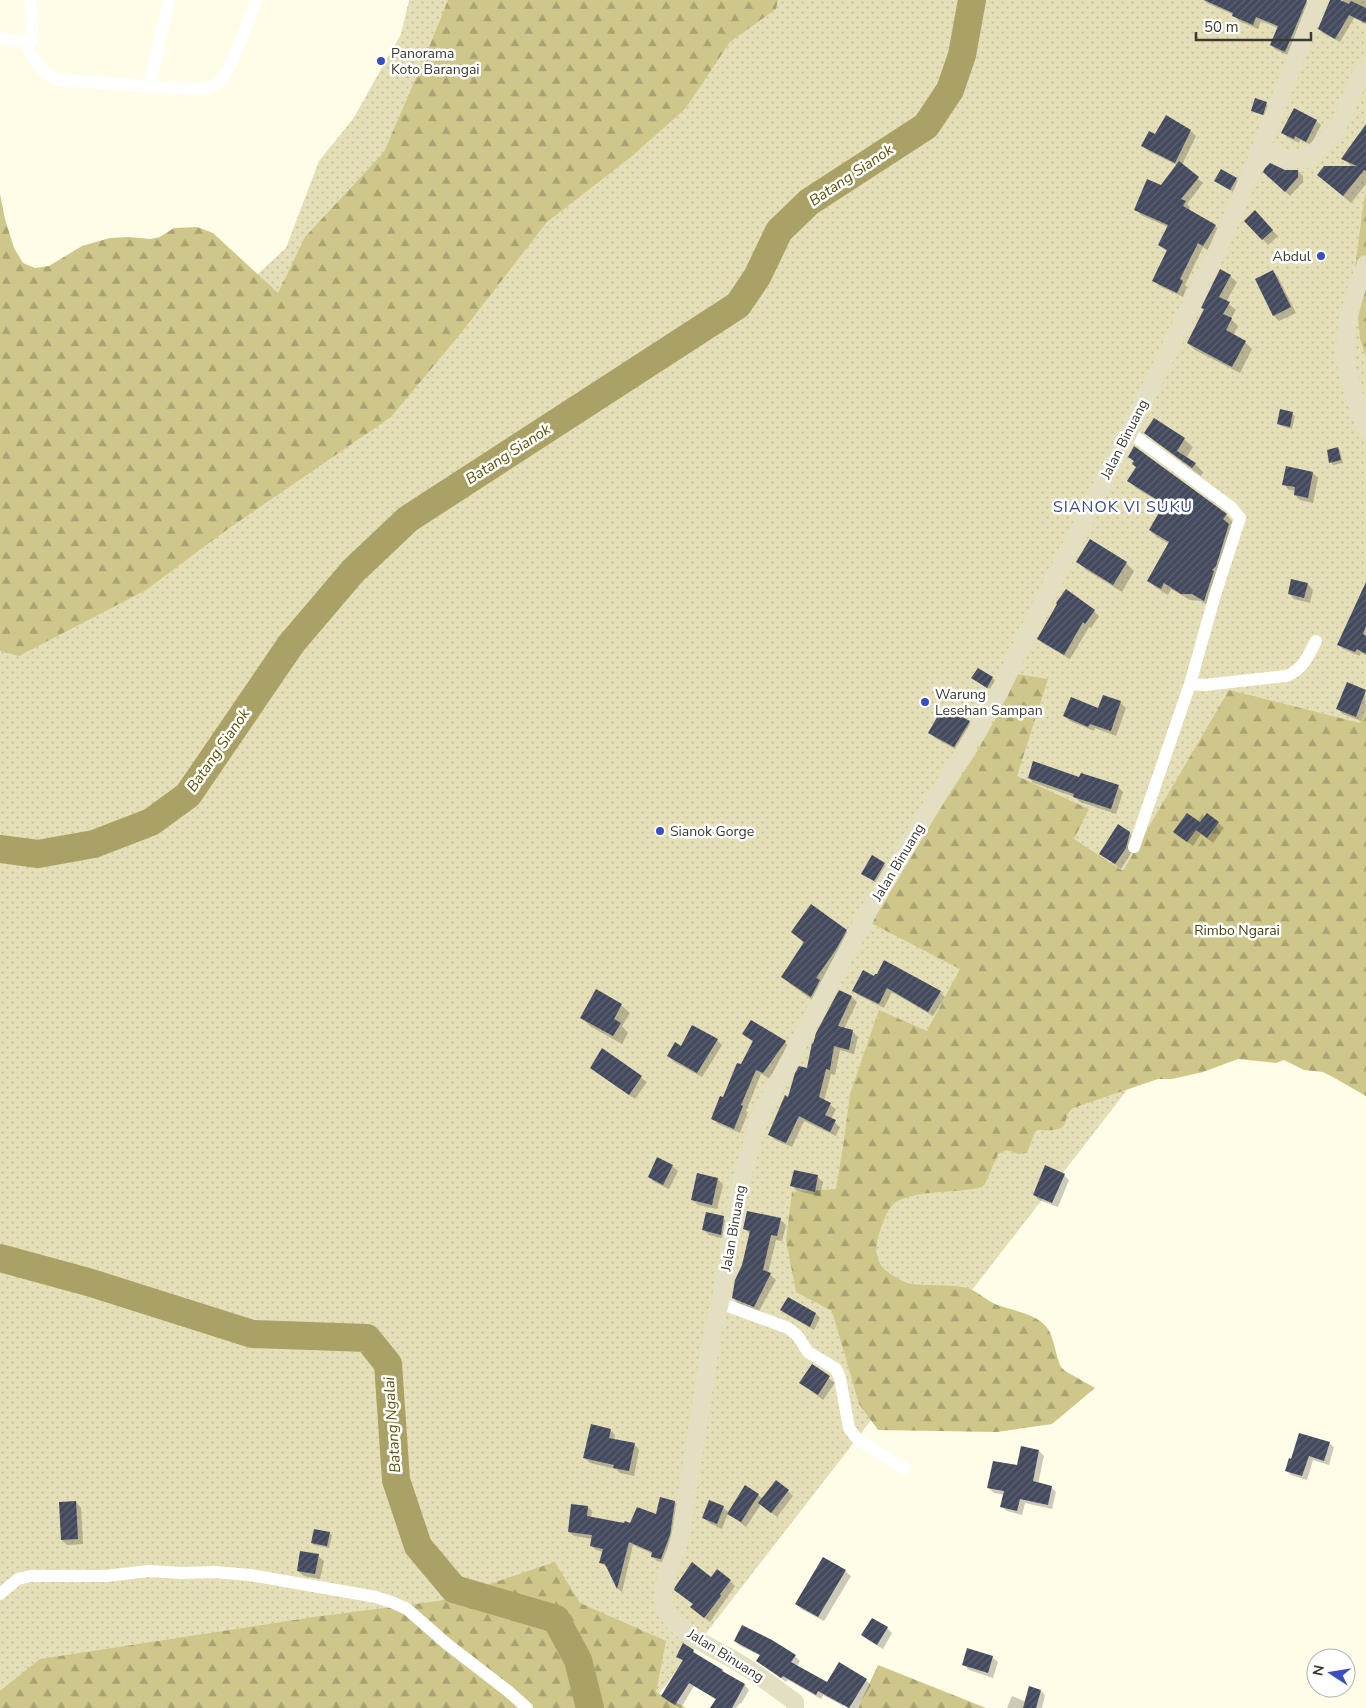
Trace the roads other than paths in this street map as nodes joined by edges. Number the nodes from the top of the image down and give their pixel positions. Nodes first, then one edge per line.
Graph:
1 (30, 0) edge
2 (168, 0) edge
3 (256, 0) edge
4 (1318, 0) edge
5 (0, 38) edge
6 (25, 41) junction
7 (1366, 70) edge
8 (149, 87) junction
9 (1256, 161) junction
10 (1366, 264) edge
11 (1366, 427) edge
12 (1129, 432) junction
13 (1316, 641) dead end
14 (1190, 684) junction
15 (1134, 847) dead end
16 (720, 1303) junction
17 (905, 1469) dead end
18 (0, 1594) edge
19 (795, 1705) edge
20 (527, 1708) edge

1 - 6 street
2 - 8 street
3 - 8 street
4 - 9 main road, Jalan Binuang
5 - 6 street
6 - 8 street
7 - 9 main road
9 - 12 main road, Jalan Binuang
10 - 11 main road
12 - 14 street
12 - 16 main road, Jalan Binuang
13 - 14 street
14 - 15 street
16 - 17 street
16 - 19 main road, Jalan Binuang
18 - 20 street

